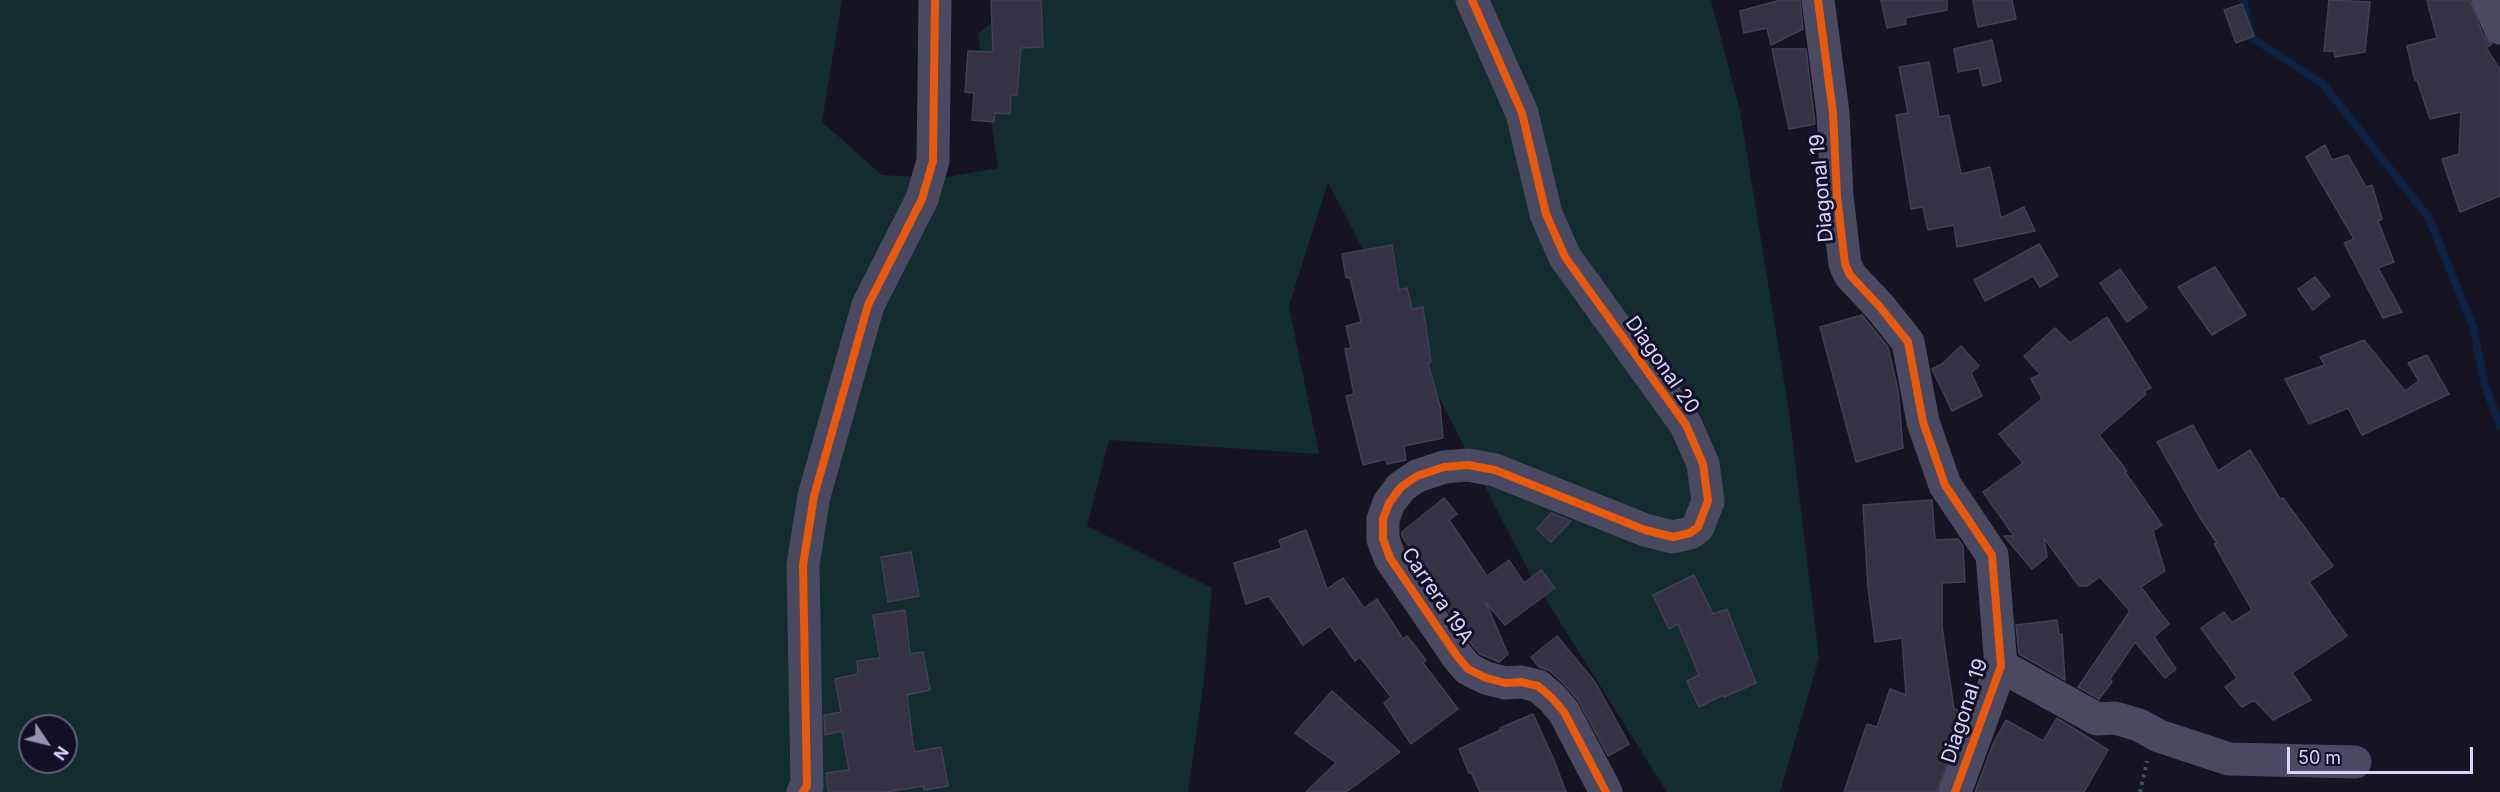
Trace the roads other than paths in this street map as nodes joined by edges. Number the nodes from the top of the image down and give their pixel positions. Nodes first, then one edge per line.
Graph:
1 (935, 0) edge
2 (1472, 0) edge
3 (1818, 0) edge
4 (2488, 0) edge
5 (2500, 28) edge
6 (1383, 519) joint
7 (2001, 666) junction
8 (2355, 762) dead end
9 (803, 792) edge
10 (1606, 792) edge
11 (1956, 792) edge

1 - 9 street
2 - 6 street, Diagonal 20
3 - 7 street, Diagonal 19
4 - 5 street
6 - 10 street, Carrera 19A
7 - 8 street
7 - 11 street, Diagonal 19

